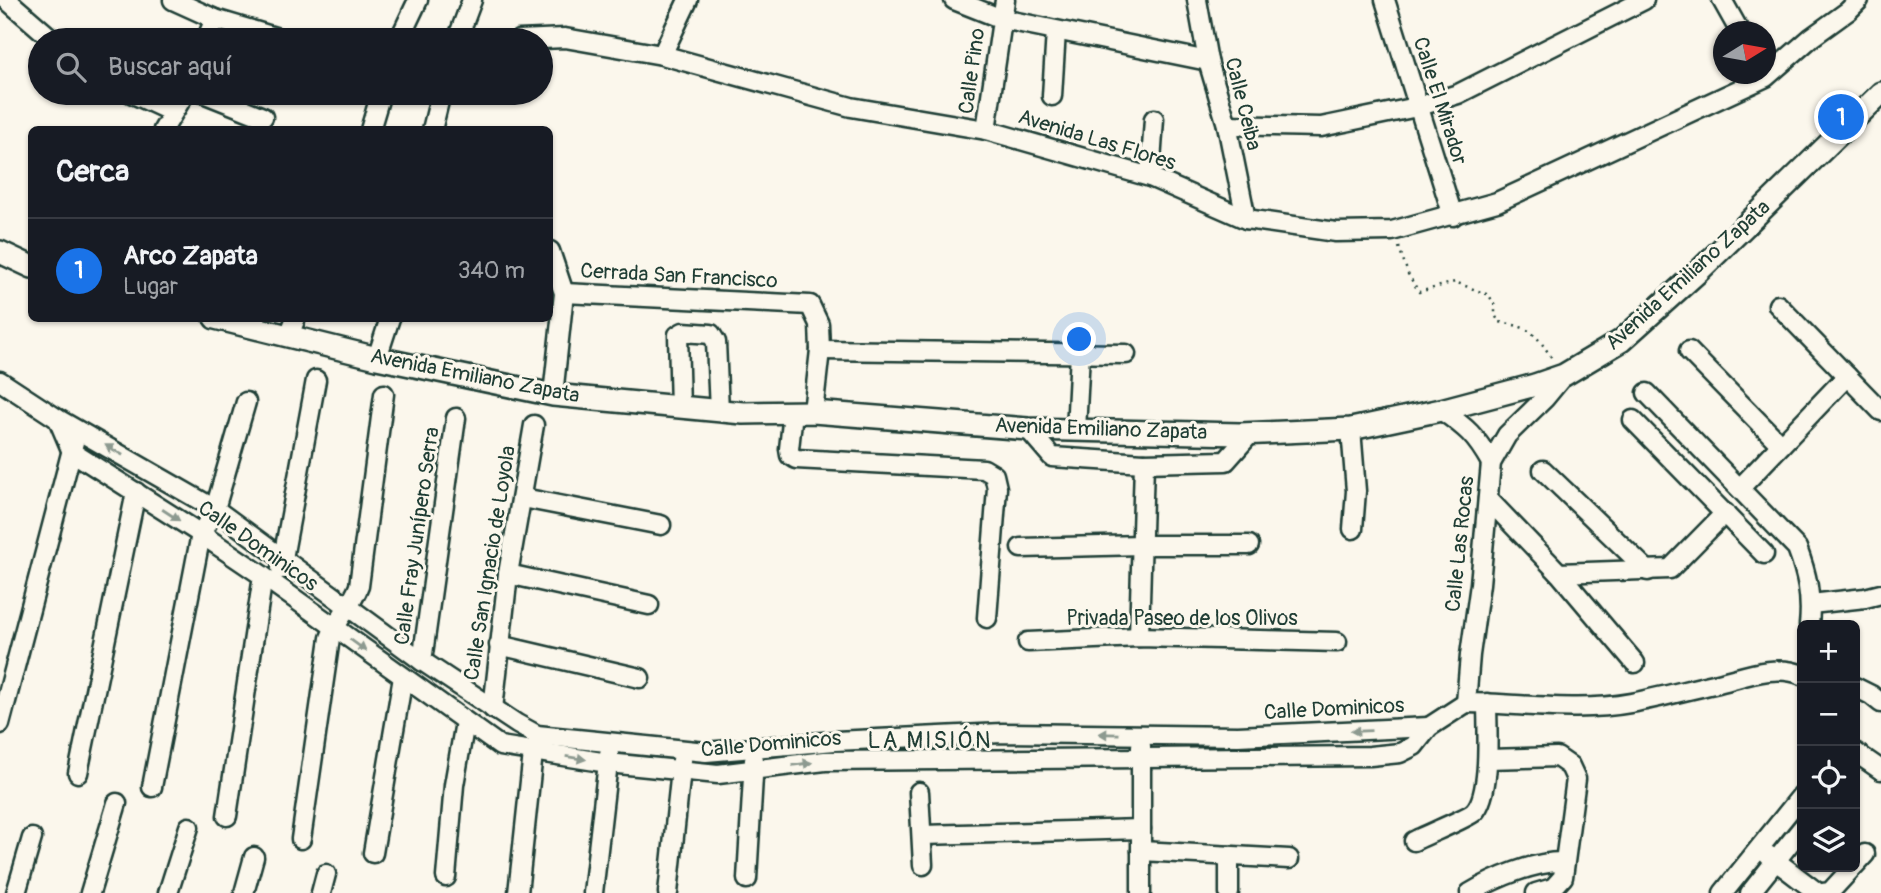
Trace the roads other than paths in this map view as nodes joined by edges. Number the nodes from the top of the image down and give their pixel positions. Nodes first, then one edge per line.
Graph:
1 (7, 0) edge
2 (173, 0) edge
3 (418, 0) edge
4 (472, 0) edge
5 (688, 0) edge
6 (954, 0) edge
7 (1005, 0) edge
8 (1197, 0) edge
9 (1385, 0) edge
10 (1644, 0) edge
11 (1722, 0) edge
12 (1859, 0) edge
13 (215, 19) junction
14 (1002, 19) junction
15 (1734, 21) edge
16 (39, 28) edge
17 (211, 28) edge
18 (245, 28) edge
19 (405, 28) edge
20 (462, 28) edge
21 (1056, 30) junction
22 (553, 39) edge
23 (662, 55) junction
24 (1208, 61) junction
25 (1776, 66) edge
26 (1746, 84) edge
27 (1881, 93) edge
28 (1052, 96) dead end
29 (157, 105) edge
30 (177, 105) edge
31 (233, 105) edge
32 (377, 105) edge
33 (438, 105) edge
34 (1417, 107) junction
35 (172, 112) junction
36 (263, 117) dead end
37 (1154, 119) dead end
38 (1227, 125) junction
39 (165, 126) edge
40 (371, 126) edge
41 (433, 126) edge
42 (986, 130) junction
43 (1150, 177) junction
44 (1453, 216) junction
45 (1246, 219) junction
46 (0, 252) edge
47 (553, 260) edge
48 (28, 265) edge
49 (564, 293) junction
50 (1778, 305) dead end
51 (246, 322) edge
52 (389, 322) edge
53 (292, 327) edge
54 (820, 350) junction
55 (1689, 351) dead end
56 (1080, 353) junction
57 (1126, 354) dead end
58 (377, 358) junction
59 (1564, 374) junction
60 (1847, 376) junction
61 (316, 380) dead end
62 (0, 381) edge
63 (1647, 393) dead end
64 (384, 394) dead end
65 (553, 395) junction
66 (246, 402) dead end
67 (680, 407) junction
68 (1441, 410) junction
69 (719, 411) junction
70 (1881, 411) edge
71 (803, 412) junction
72 (456, 418) dead end
73 (58, 419) junction
74 (1633, 420) dead end
75 (534, 425) dead end
76 (76, 428) junction
77 (1028, 429) junction
78 (1351, 429) junction
79 (1076, 430) junction
80 (1250, 434) junction
81 (1782, 445) junction
82 (72, 452) junction
83 (1144, 463) junction
84 (1491, 463) junction
85 (1544, 470) dead end
86 (1740, 488) junction
87 (136, 492) junction
88 (523, 498) junction
89 (1488, 499) junction
90 (215, 509) junction
91 (1725, 513) junction
92 (661, 525) dead end
93 (1353, 530) dead end
94 (201, 534) junction
95 (1142, 545) junction
96 (1248, 545) dead end
97 (1021, 548) dead end
98 (1764, 554) dead end
99 (284, 561) junction
100 (1648, 571) junction
101 (1559, 573) junction
102 (508, 574) junction
103 (270, 581) junction
104 (1881, 594) edge
105 (1811, 604) junction
106 (649, 605) dead end
107 (349, 608) junction
108 (987, 618) dead end
109 (1809, 620) edge
110 (334, 627) junction
111 (1139, 637) junction
112 (1028, 642) dead end
113 (1337, 642) dead end
114 (499, 645) junction
115 (422, 661) junction
116 (1634, 663) dead end
117 (1797, 673) edge
118 (403, 677) junction
119 (640, 678) dead end
120 (1860, 690) edge
121 (1466, 703) junction
122 (1486, 703) junction
123 (1881, 703) edge
124 (493, 709) junction
125 (465, 723) junction
126 (0, 724) edge
127 (1429, 727) junction
128 (1141, 734) junction
129 (918, 737) junction
130 (611, 742) junction
131 (754, 747) junction
132 (684, 750) junction
133 (533, 753) junction
134 (1860, 755) edge
135 (1140, 758) junction
136 (920, 759) junction
137 (1488, 759) junction
138 (608, 763) junction
139 (754, 770) junction
140 (1881, 770) edge
141 (680, 772) junction
142 (78, 773) dead end
143 (152, 787) dead end
144 (919, 792) dead end
145 (1797, 801) edge
146 (117, 803) dead end
147 (227, 816) dead end
148 (189, 827) dead end
149 (1141, 829) junction
150 (922, 835) junction
151 (1797, 835) edge
152 (32, 838) dead end
153 (301, 839) dead end
154 (1414, 841) dead end
155 (1760, 847) junction
156 (1141, 851) junction
157 (373, 853) dead end
158 (1229, 856) junction
159 (254, 857) dead end
160 (1289, 859) dead end
161 (1564, 862) junction
162 (1776, 862) junction
163 (923, 865) dead end
164 (1849, 872) edge
165 (326, 874) dead end
166 (446, 877) dead end
167 (747, 879) dead end
168 (16, 893) edge
169 (90, 893) edge
170 (169, 893) edge
171 (244, 893) edge
172 (321, 893) edge
173 (518, 893) edge
174 (593, 893) edge
175 (668, 893) edge
176 (1141, 893) edge
177 (1229, 893) edge
178 (1470, 893) edge
179 (1536, 893) edge
180 (1723, 893) edge
181 (1750, 893) edge
182 (1821, 893) edge

1 - 16 street
2 - 13 street
3 - 19 street
4 - 20 street
5 - 23 street
6 - 14 street
7 - 14 street, Calle Pino
8 - 24 street, Calle Ceiba
9 - 34 street, Calle El Mirador
10 - 34 street
11 - 15 street
12 - 25 street, Avenida Las Flores
13 - 17 street
13 - 18 street
14 - 21 street
14 - 42 street, Calle Pino
21 - 24 street
21 - 28 street
22 - 23 street, Avenida Las Flores
23 - 42 street, Avenida Las Flores
24 - 38 street, Calle Ceiba
26 - 44 street, Avenida Las Flores
27 - 59 main road, Avenida Emiliano Zapata
29 - 35 street
30 - 35 street
31 - 36 street
32 - 40 street
33 - 41 street
34 - 38 street
34 - 44 street, Calle El Mirador
35 - 39 street
37 - 43 street
38 - 45 street, Calle Ceiba
42 - 43 street, Avenida Las Flores
43 - 45 street, Avenida Las Flores
44 - 45 street, Avenida Las Flores
46 - 48 main road
47 - 49 street
49 - 54 street, Cerrada San Francisco
49 - 65 street, Cerrada San Francisco
50 - 60 street
51 - 53 main road, Avenida Emiliano Zapata
52 - 58 street
53 - 58 main road, Avenida Emiliano Zapata
54 - 56 street
54 - 71 street
55 - 81 street
56 - 57 street
56 - 79 street
58 - 65 main road, Avenida Emiliano Zapata
59 - 68 main road, Avenida Emiliano Zapata
59 - 84 street, Calle Las Rocas
60 - 70 street
60 - 81 street
61 - 99 street
62 - 73 street, Calle Dominicos
63 - 86 street
64 - 107 street
65 - 67 main road, Avenida Emiliano Zapata
66 - 90 street
67 - 69 main road, Avenida Emiliano Zapata
67 - 69 street
68 - 78 main road, Avenida Emiliano Zapata
68 - 84 street
69 - 71 main road, Avenida Emiliano Zapata
71 - 77 main road, Avenida Emiliano Zapata
71 - 108 street
72 - 115 street, Calle Fray Junípero Serra
73 - 76 street, Calle Dominicos
73 - 82 street
74 - 91 street
75 - 88 street, Calle San Ignacio de Loyola
76 - 82 street
90 -> 76 street, Calle Dominicos
77 - 79 main road, Avenida Emiliano Zapata
77 - 83 street
78 - 80 main road, Avenida Emiliano Zapata
78 - 93 street
79 - 80 main road, Avenida Emiliano Zapata
80 - 83 street
81 - 86 street
82 - 87 street, Calle Dominicos
82 - 126 street
83 - 95 street
84 - 89 street, Calle Las Rocas
85 - 100 street
86 - 105 street
87 -> 94 street, Calle Dominicos
87 - 142 street
88 - 92 street
88 - 102 street, Calle San Ignacio de Loyola
89 - 101 street
89 - 121 street, Calle Las Rocas
90 - 94 street
90 - 99 street, Calle Dominicos
91 - 98 street
91 - 100 street
94 - 103 street, Calle Dominicos
94 - 143 street
95 - 96 street
95 - 97 street
95 - 111 street
99 - 103 street
99 - 107 street, Calle Dominicos
100 - 101 street
101 - 116 street
102 - 106 street
102 - 114 street, Calle San Ignacio de Loyola
103 - 110 street, Calle Dominicos
103 - 147 street
104 - 105 street
105 - 109 street
107 - 110 street
107 - 115 street, Calle Dominicos
110 -> 118 street, Calle Dominicos
110 - 153 street
111 - 112 street, Privada Paseo de los Olivos
111 - 113 street, Privada Paseo de los Olivos
114 - 119 street
114 - 124 street, Calle San Ignacio de Loyola
115 - 124 street, Calle Dominicos
117 - 122 street
118 - 125 street, Calle Dominicos
118 - 157 street
120 - 123 street
121 - 122 street
121 - 127 street, Calle Dominicos
122 - 137 street
124 - 130 street, Calle Dominicos
125 - 133 street, Calle Dominicos
125 - 166 street
127 -> 128 street, Calle Dominicos
127 - 135 street, Calle Dominicos
128 -> 129 street, Calle Dominicos
128 - 135 street
129 - 131 street, Calle Dominicos
129 - 136 street
130 - 132 street, Calle Dominicos
130 - 138 street
131 - 132 street, Calle Dominicos
131 - 139 street
132 - 141 street
133 -> 138 street, Calle Dominicos
133 - 173 street
134 - 140 street
135 - 136 street, Calle Dominicos
135 - 149 street
139 -> 136 street, Calle Dominicos
137 - 154 street
137 - 161 street
138 - 141 street, Calle Dominicos
138 - 174 street
139 - 141 street, Calle Dominicos
139 - 167 street
141 - 175 street
144 - 150 street
145 - 155 street
146 - 169 street
148 - 170 street
149 - 150 street
149 - 156 street
150 - 163 street
151 - 162 street
152 - 168 street
155 - 162 street
155 - 180 street
156 - 158 street
156 - 176 street
158 - 160 street
158 - 177 street
159 - 171 street
161 - 178 street
161 - 179 street
162 - 181 street
162 - 182 street
164 - 182 street
165 - 172 street

